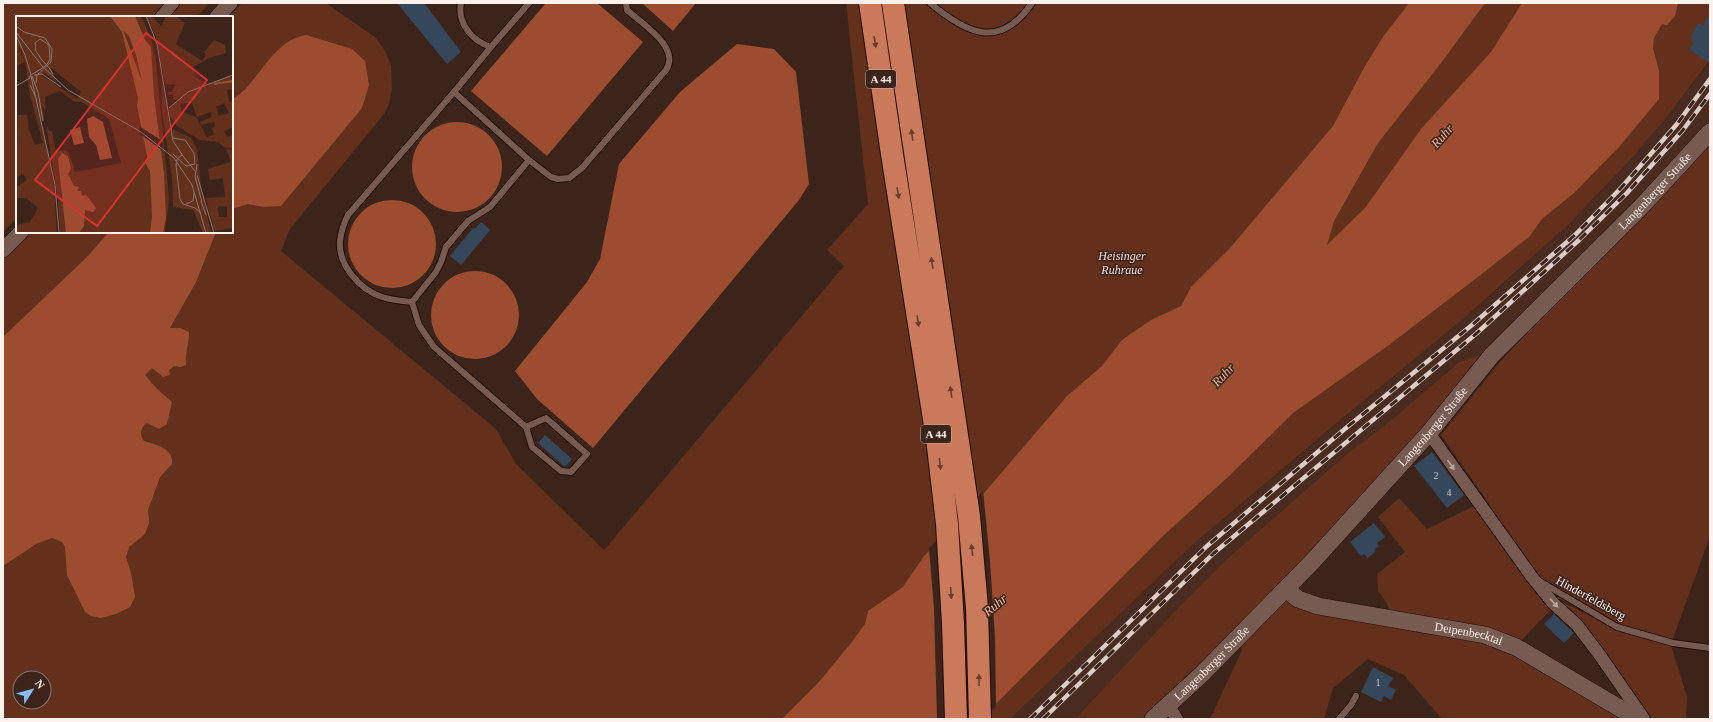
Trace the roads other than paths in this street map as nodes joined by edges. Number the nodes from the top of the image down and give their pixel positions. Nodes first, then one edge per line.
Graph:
1 (173, 3) edge
2 (230, 3) edge
3 (461, 3) edge
4 (529, 3) edge
5 (626, 3) edge
6 (870, 3) edge
7 (893, 3) edge
8 (930, 3) edge
9 (1032, 3) edge
10 (162, 16) edge
11 (218, 16) edge
12 (490, 46) junction
13 (454, 92) junction
14 (1710, 132) edge
15 (529, 160) junction
16 (19, 233) edge
17 (3, 250) edge
18 (412, 302) junction
19 (526, 427) junction
20 (1429, 433) junction
21 (1532, 577) junction
22 (1286, 589) junction
23 (1710, 648) edge
24 (1356, 696) dead end
25 (1168, 704) junction
26 (956, 719) edge
27 (980, 719) edge
28 (1153, 719) edge
29 (1177, 719) edge
30 (1339, 719) edge
31 (1638, 719) edge
32 (1644, 719) edge

1 - 10 street
2 - 11 street
3 - 12 lane
4 - 12 lane
5 - 15 lane
6 -> 26 highway, A 44
27 -> 7 highway, A 44
8 - 9 lane
12 - 13 lane
13 - 15 lane
13 - 18 lane
14 - 20 main road, Langenberger Straße
15 - 18 lane
16 - 17 street
18 - 19 lane
19 - 19 lane
20 -> 21 street
20 - 22 main road, Langenberger Straße
21 - 23 lane, Hinderfeldsberg
21 -> 32 street
22 - 25 main road, Langenberger Straße
22 - 31 main road, Deipenbecktal
24 - 30 lane
25 - 28 main road, Langenberger Straße
25 - 29 street

